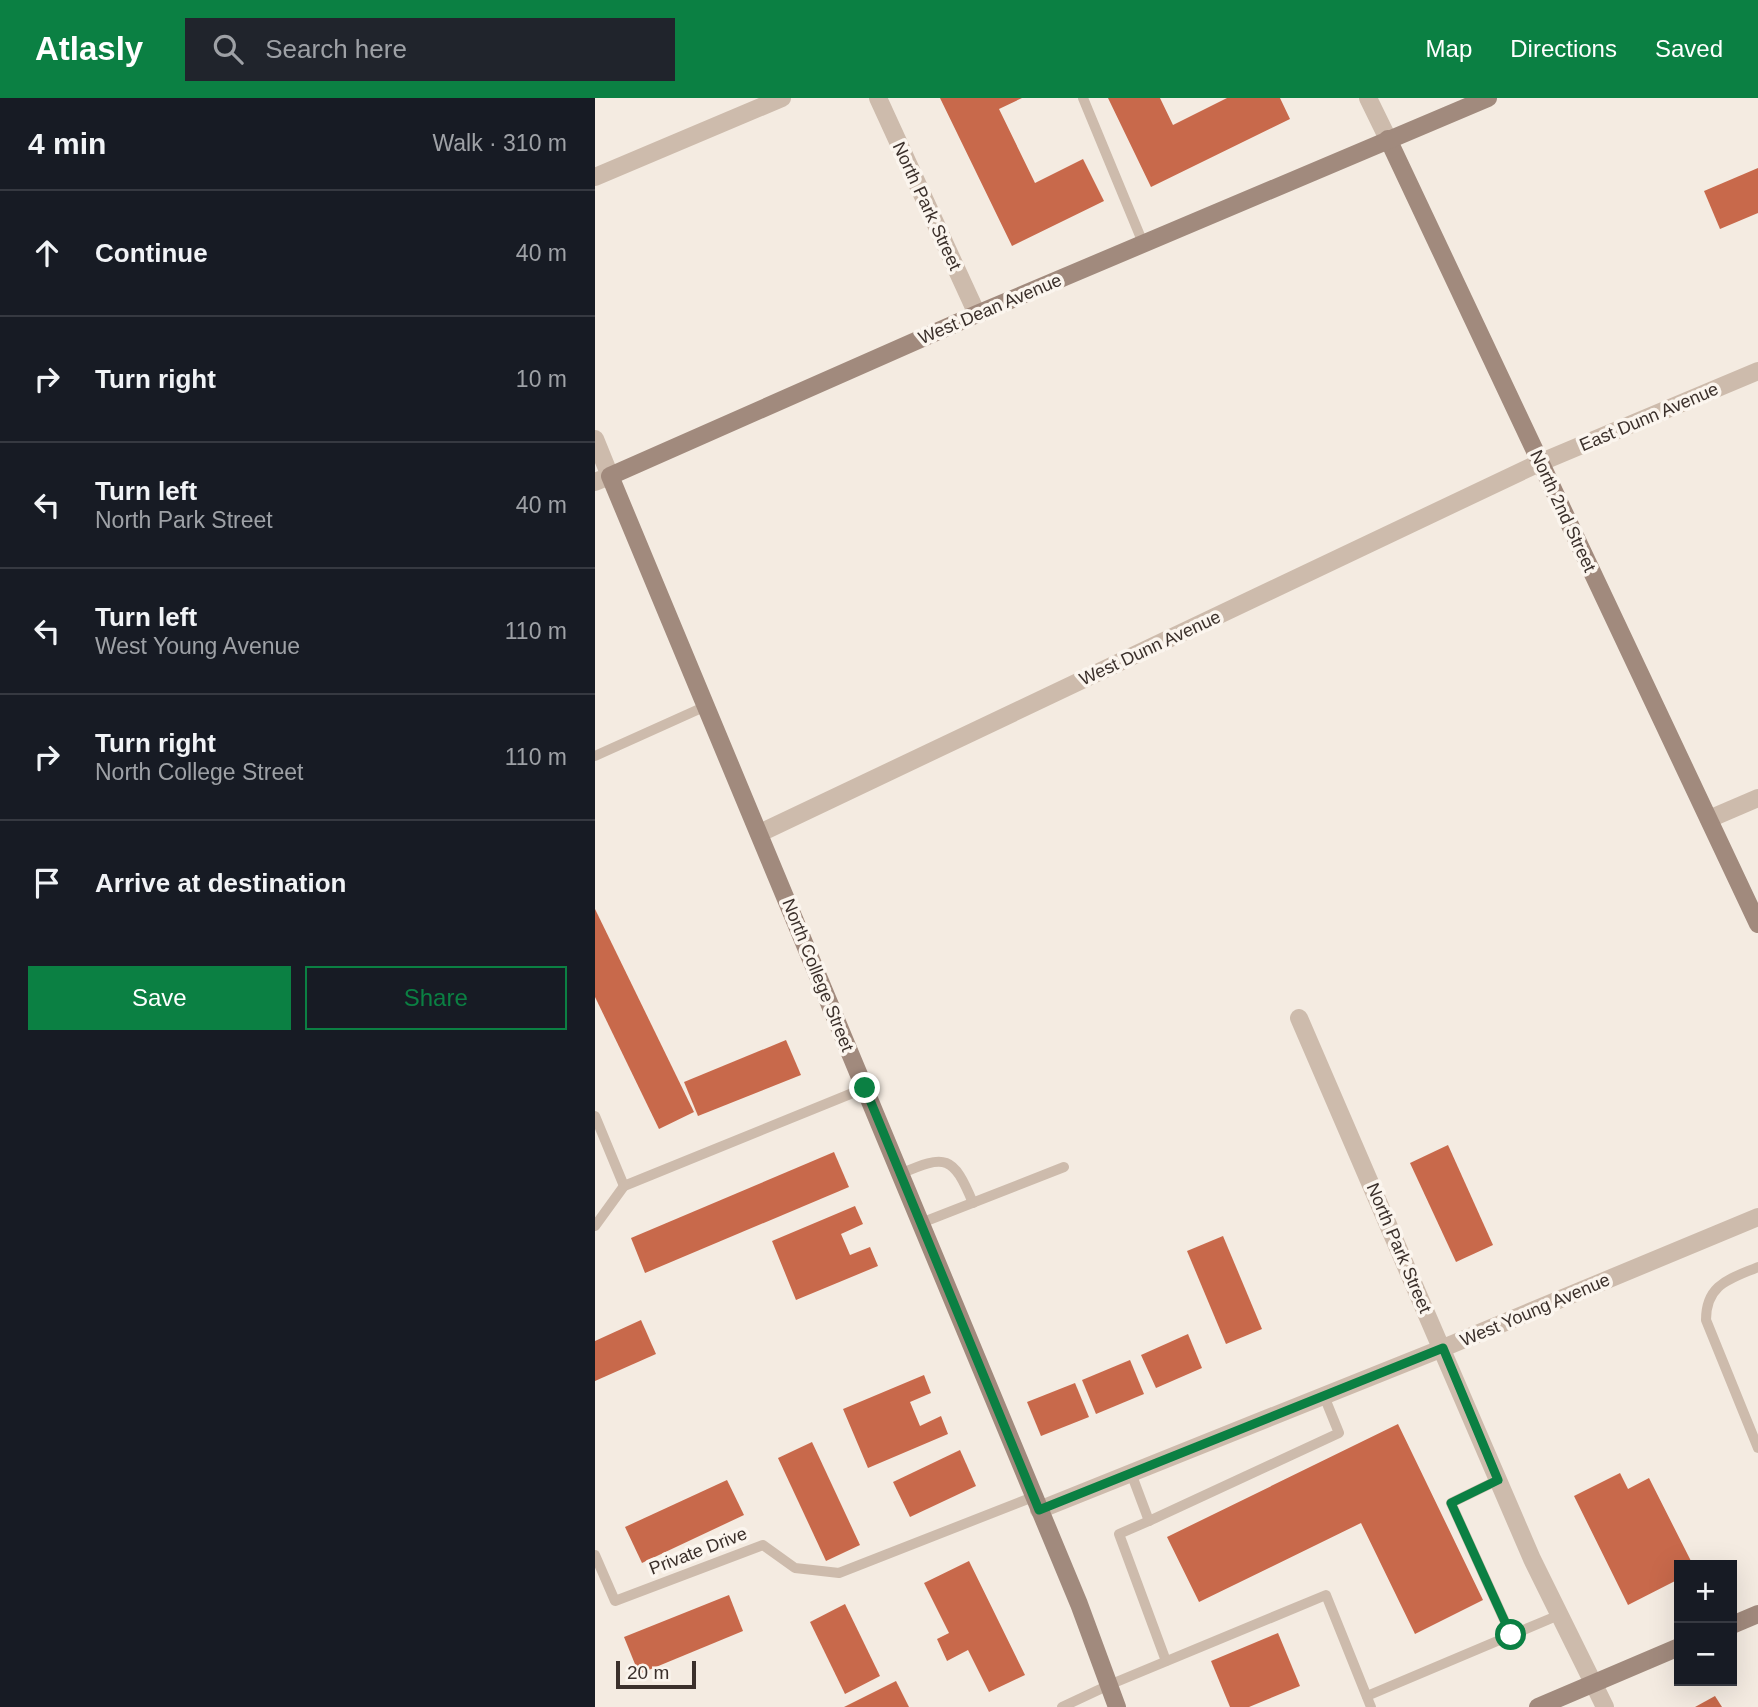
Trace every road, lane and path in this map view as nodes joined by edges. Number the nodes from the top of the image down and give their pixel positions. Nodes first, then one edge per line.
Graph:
1 (782, 98) edge
2 (877, 98) edge
3 (1083, 98) edge
4 (1369, 98) edge
5 (1487, 98) edge
6 (1388, 139) junction
7 (595, 177) edge
8 (1143, 243) junction
9 (977, 314) junction
10 (1758, 370) edge
11 (595, 439) edge
12 (1539, 463) junction
13 (603, 479) edge
14 (706, 706) junction
15 (595, 756) edge
16 (1758, 798) edge
17 (1709, 818) junction
18 (760, 833) junction
19 (1758, 924) edge
20 (1300, 1018) dead end
21 (865, 1088) junction
22 (595, 1116) edge
23 (1064, 1167) dead end
24 (900, 1174) junction
25 (624, 1186) junction
26 (973, 1203) junction
27 (1758, 1217) edge
28 (921, 1223) junction
29 (595, 1226) edge
30 (1758, 1268) edge
31 (1443, 1348) junction
32 (1324, 1396) junction
33 (1758, 1448) edge
34 (1131, 1473) junction
35 (1498, 1480) junction
36 (1036, 1503) junction
37 (1149, 1521) junction
38 (595, 1555) edge
39 (1758, 1614) edge
40 (1559, 1615) junction
41 (1737, 1623) edge
42 (1511, 1635) junction
43 (1674, 1649) edge
44 (1166, 1661) junction
45 (1593, 1683) junction
46 (1109, 1685) junction
47 (1367, 1696) junction
48 (1062, 1707) edge
49 (1117, 1707) edge
50 (1371, 1707) edge
51 (1538, 1707) edge
52 (1605, 1707) edge

1 - 7 street
2 - 9 street, North Park Street
3 - 8 lane
4 - 6 street, North 2nd Street
5 - 6 street, West Dean Avenue
6 - 8 street, West Dean Avenue
6 - 12 street, North 2nd Street
8 - 9 street, West Dean Avenue
9 - 13 street, West Dean Avenue
10 - 12 street, East Dunn Avenue
11 - 13 street, North College Street
12 - 17 street, North 2nd Street
12 - 18 street, West Dunn Avenue
13 - 14 street, North College Street
14 - 15 lane
14 - 18 street, North College Street
16 - 17 street
17 - 19 street, North 2nd Street
18 - 21 street, North College Street
20 - 31 street, North Park Street
21 - 24 street, North College Street
21 - 25 lane
22 - 25 lane
23 - 26 lane
24 - 26 lane
24 - 28 street, North College Street
25 - 29 lane
26 - 28 lane
27 - 31 street, West Young Avenue
28 - 36 street, North College Street
30 - 33 lane
31 - 32 street, West Young Avenue
31 - 35 street, North Park Street
32 - 34 street, West Young Avenue
32 - 37 lane
34 - 36 street, West Young Avenue
34 - 37 lane
35 - 40 street, North Park Street
35 - 42 lane
36 - 38 lane, Private Drive
36 - 46 street, North College Street
37 - 44 lane
39 - 41 street
40 - 42 lane
40 - 45 street, North Park Street
42 - 47 lane
43 - 45 street
44 - 46 lane
44 - 47 lane
45 - 51 street
45 - 52 street, North Park Street
46 - 48 lane
46 - 49 street, North College Street
47 - 50 lane

